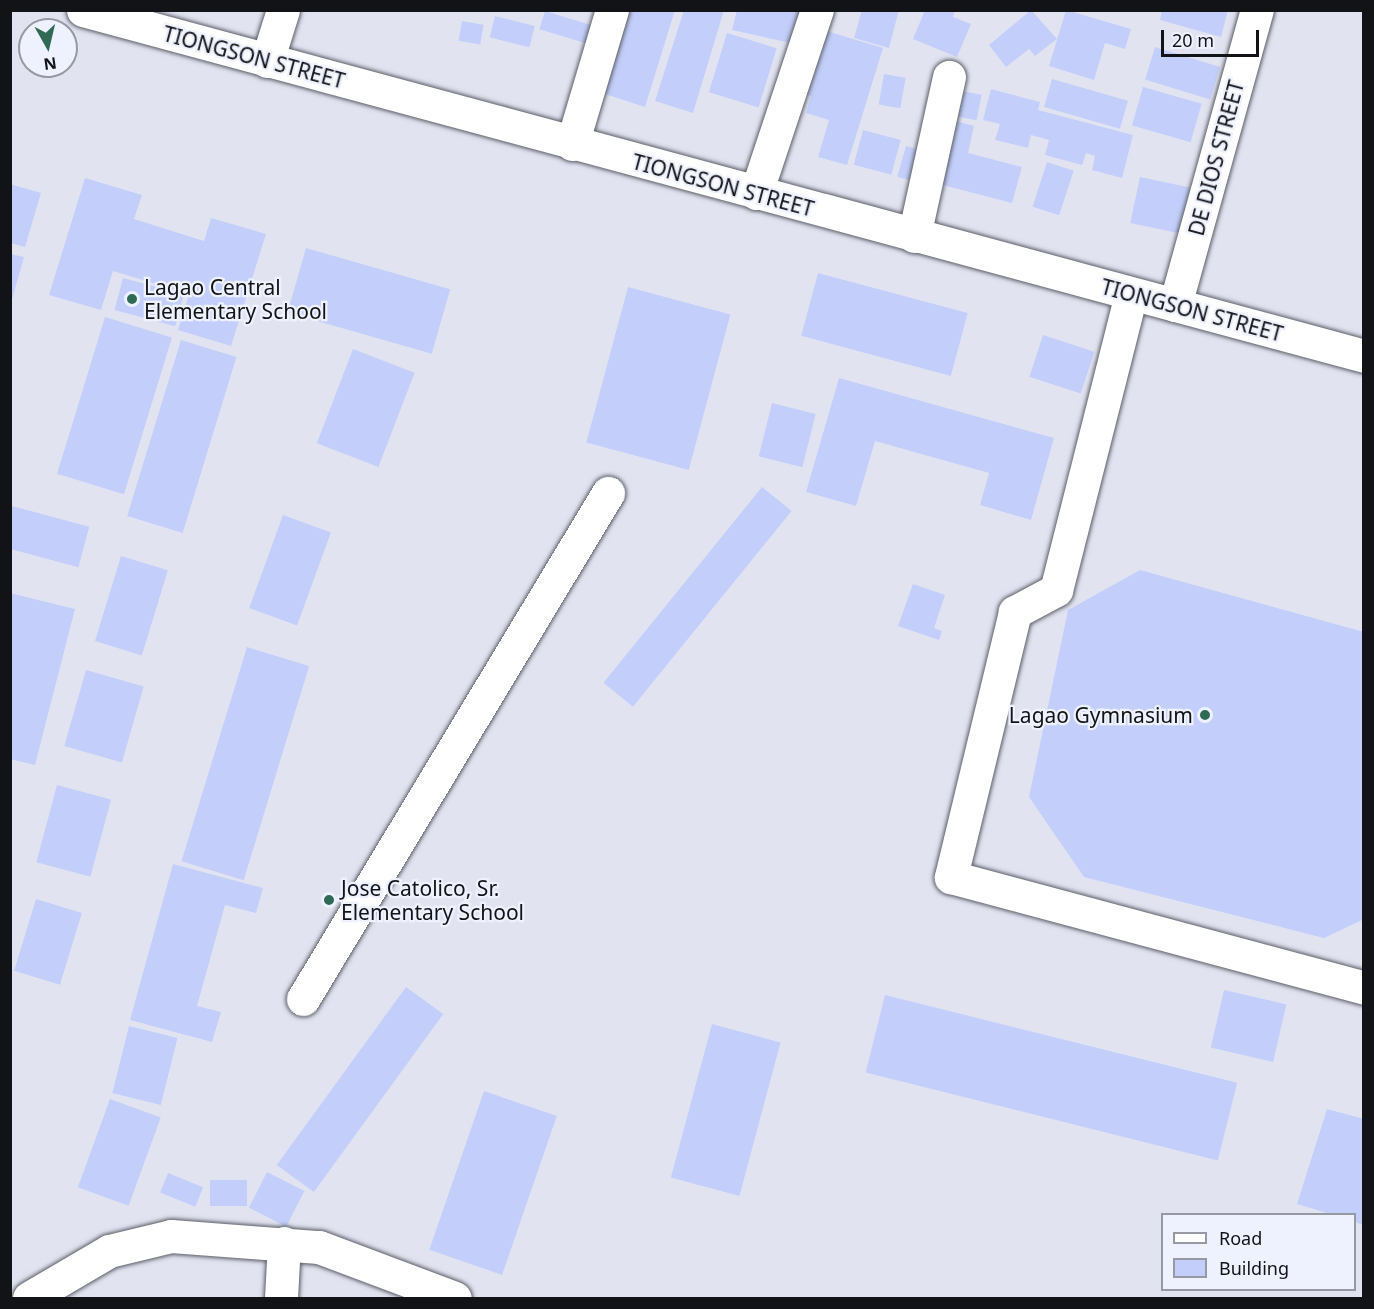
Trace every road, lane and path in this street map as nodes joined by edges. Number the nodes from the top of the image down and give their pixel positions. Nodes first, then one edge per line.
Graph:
1 (83, 10) edge
2 (283, 10) edge
3 (612, 10) edge
4 (817, 10) edge
5 (1257, 10) edge
6 (267, 61) junction
7 (949, 77) dead end
8 (572, 144) junction
9 (756, 193) junction
10 (914, 236) junction
11 (1131, 294) junction
12 (1175, 305) junction
13 (1364, 356) edge
14 (608, 494) dead end
15 (1364, 988) edge
16 (303, 999) dead end
17 (284, 1243) junction
18 (29, 1299) edge
19 (281, 1299) edge
20 (455, 1299) edge

1 - 6 street, TIONGSON STREET
2 - 6 street
3 - 8 street
4 - 9 street
5 - 12 street, DE DIOS STREET
6 - 8 street, TIONGSON STREET
7 - 10 street
8 - 9 street, TIONGSON STREET
9 - 10 street, TIONGSON STREET
10 - 11 street, TIONGSON STREET
11 - 12 street, TIONGSON STREET
11 - 15 street
12 - 13 street, TIONGSON STREET
14 - 16 street
17 - 18 street
17 - 19 street
17 - 20 street

